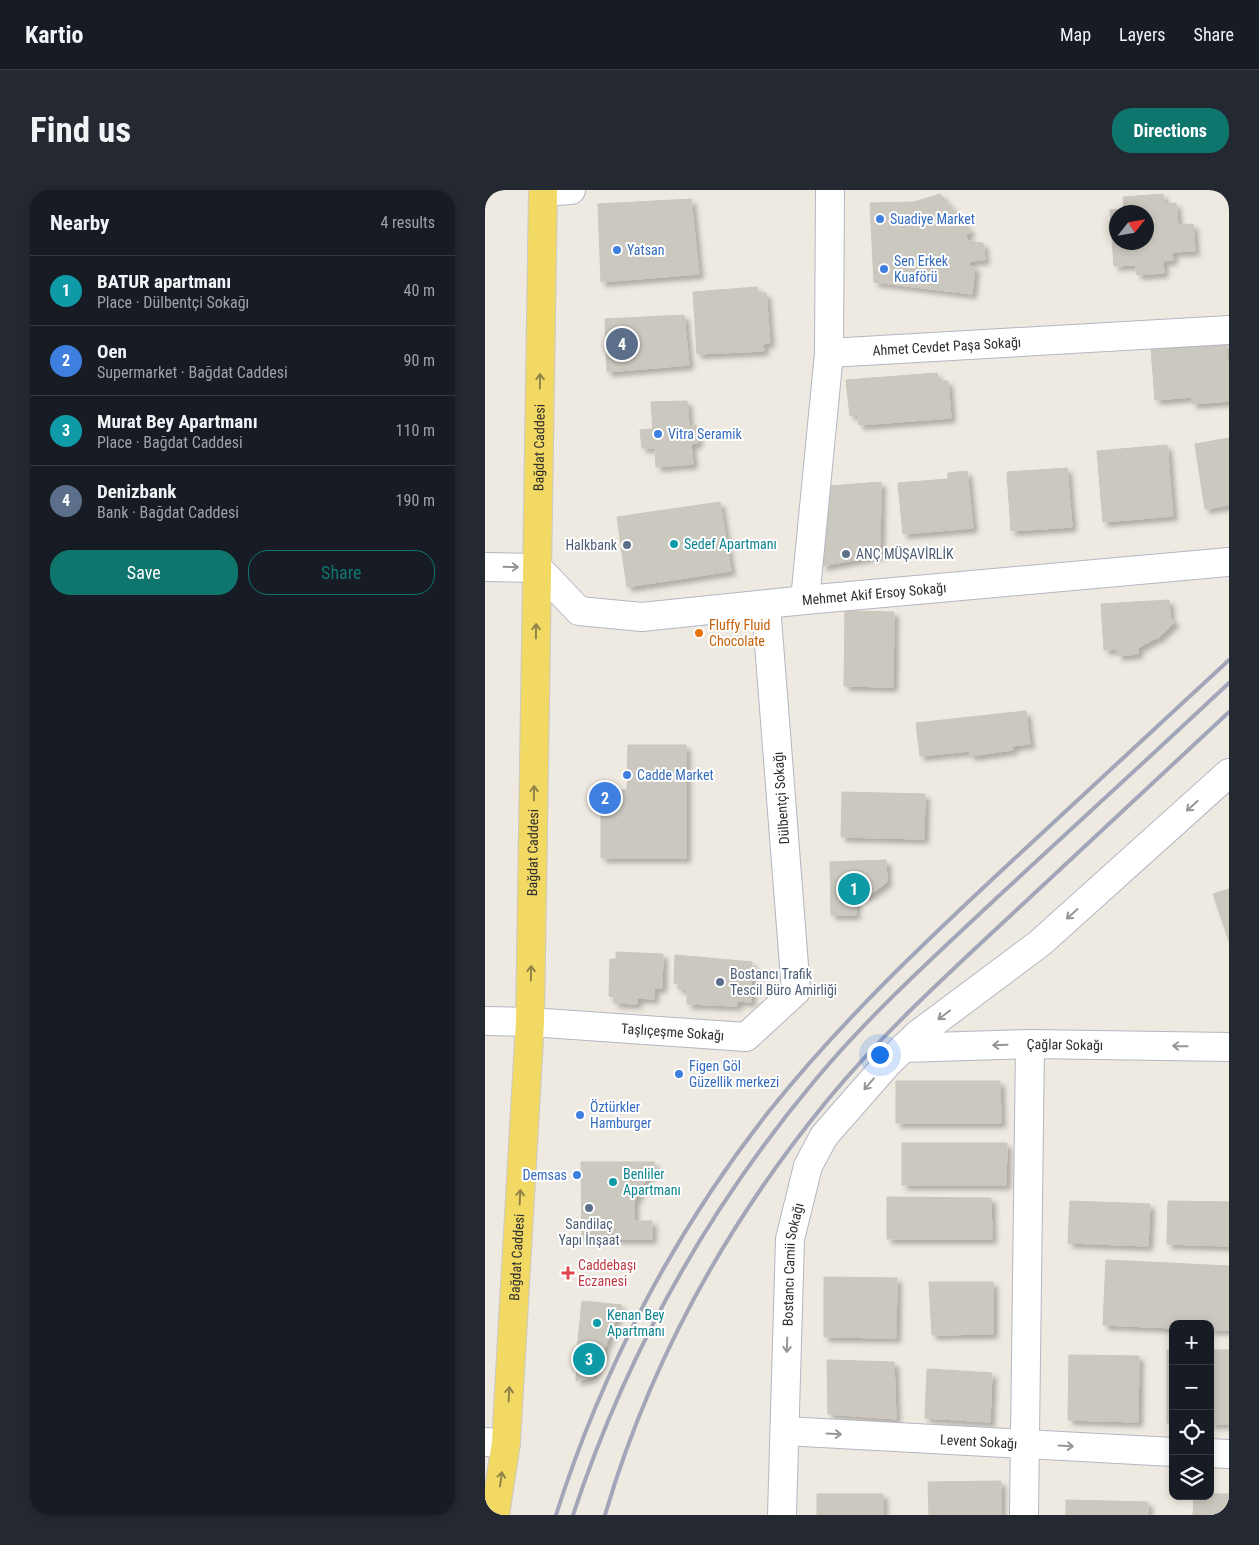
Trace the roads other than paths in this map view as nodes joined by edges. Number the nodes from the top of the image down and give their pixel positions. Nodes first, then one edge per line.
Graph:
1 (571, 190) edge
2 (830, 190) edge
3 (543, 191) edge
4 (1229, 330) edge
5 (829, 353) junction
6 (1229, 562) edge
7 (485, 567) edge
8 (538, 568) junction
9 (805, 600) junction
10 (767, 605) junction
11 (1229, 773) edge
12 (796, 991) joint
13 (485, 1021) edge
14 (530, 1022) junction
15 (1030, 1044) junction
16 (1229, 1047) edge
17 (903, 1048) junction
18 (785, 1431) junction
19 (496, 1442) edge
20 (1025, 1444) junction
21 (1169, 1452) edge
22 (1214, 1454) edge
23 (1229, 1454) edge
24 (495, 1515) edge
25 (782, 1515) edge
26 (1024, 1515) edge

1 - 3 street
2 - 5 street
8 -> 3 main road, Bağdat Caddesi
4 - 5 street, Ahmet Cevdet Paşa Sokağı
5 - 9 street
6 - 9 street, Mehmet Akif Ersoy Sokağı
7 -> 8 street
8 - 10 street, Mehmet Akif Ersoy Sokağı
14 -> 8 main road, Bağdat Caddesi
9 - 10 street, Mehmet Akif Ersoy Sokağı
10 - 12 street, Dülbentçi Sokağı
11 -> 17 street, Bostancı Camii Sokağı
12 - 14 street, Taşlıçeşme Sokağı
13 - 14 street, Taşlıçeşme Sokağı
19 -> 14 main road, Bağdat Caddesi
16 -> 15 street, Çağlar Sokağı
15 -> 17 street, Çağlar Sokağı
15 - 20 street
17 -> 18 street, Bostancı Camii Sokağı
18 -> 20 street, Levent Sokağı
18 - 25 street, Bostancı Camii Sokağı
24 -> 19 main road, Bağdat Caddesi
20 -> 21 street, Levent Sokağı
20 - 26 street
22 - 23 street

